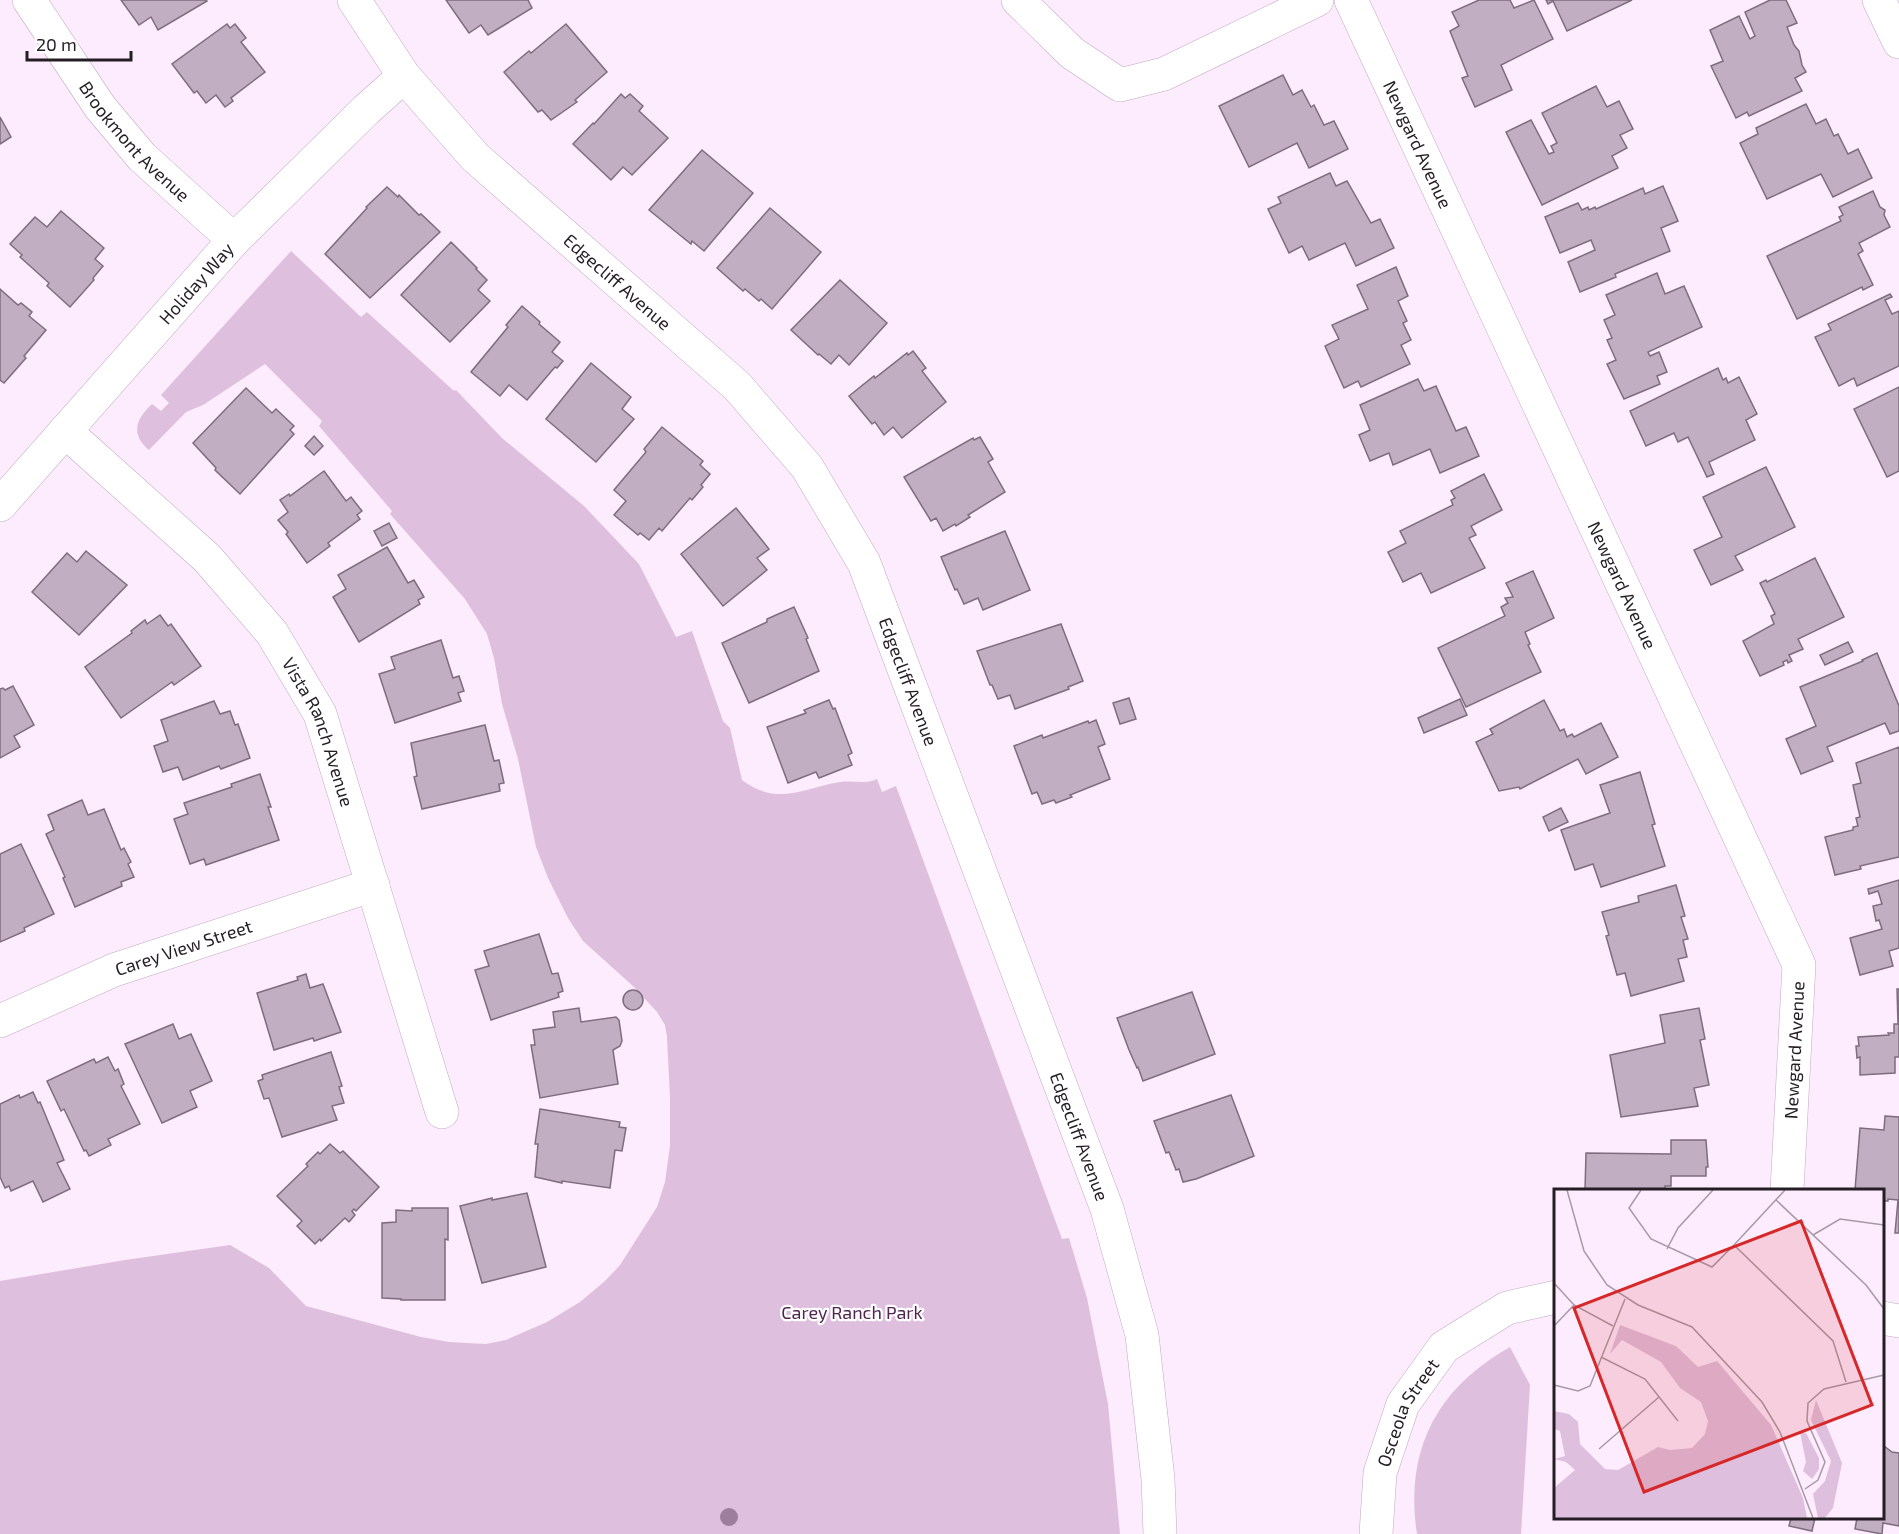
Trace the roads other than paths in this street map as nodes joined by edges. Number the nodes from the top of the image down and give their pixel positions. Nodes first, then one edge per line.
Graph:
1 (29, 0) edge
2 (354, 0) edge
3 (1018, 0) edge
4 (1317, 0) edge
5 (1351, 0) edge
6 (1879, 0) edge
7 (1899, 42) edge
8 (404, 75) junction
9 (234, 240) junction
10 (65, 431) junction
11 (0, 505) edge
12 (373, 885) junction
13 (0, 1022) edge
14 (442, 1112) dead end
15 (1787, 1189) edge
16 (1554, 1297) edge
17 (1884, 1318) edge
18 (1899, 1322) edge
19 (1161, 1534) edge
20 (1377, 1534) edge

1 - 9 street, Brookmont Avenue
2 - 8 street, Edgecliff Avenue
3 - 4 street
5 - 15 street, Newgard Avenue
6 - 7 street
8 - 9 street, Holiday Way
8 - 19 street, Edgecliff Avenue
9 - 10 street, Holiday Way
10 - 11 street, Holiday Way
10 - 12 street, Vista Ranch Avenue
12 - 13 street, Carey View Street
12 - 14 street, Vista Ranch Avenue
16 - 20 street, Osceola Street
17 - 18 street

